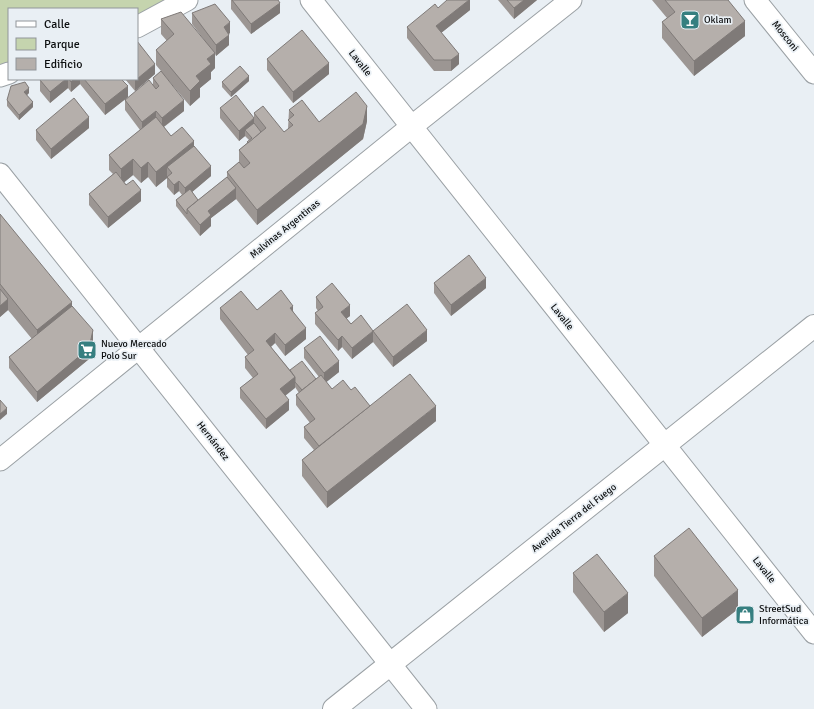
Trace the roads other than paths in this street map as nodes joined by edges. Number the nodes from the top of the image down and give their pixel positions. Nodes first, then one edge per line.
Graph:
1 (187, 0) edge
2 (311, 0) edge
3 (571, 0) edge
4 (755, 0) edge
5 (138, 26) edge
6 (814, 73) edge
7 (410, 127) junction
8 (0, 174) edge
9 (814, 326) edge
10 (139, 347) junction
11 (665, 446) junction
12 (0, 460) edge
13 (814, 634) edge
14 (390, 664) junction
15 (334, 709) edge
16 (426, 709) edge

1 - 5 street
2 - 7 street, Lavalle
3 - 7 street, Malvinas Argentinas
4 - 6 street, Mosconi
7 - 10 street, Malvinas Argentinas
7 - 11 street, Lavalle
8 - 10 street, Hernández
9 - 11 street, Avenida Tierra del Fuego
10 - 12 street, Malvinas Argentinas
10 - 14 street, Hernández
11 - 13 street, Lavalle
11 - 14 street, Avenida Tierra del Fuego
14 - 15 street, Avenida Tierra del Fuego
14 - 16 street, Hernández

